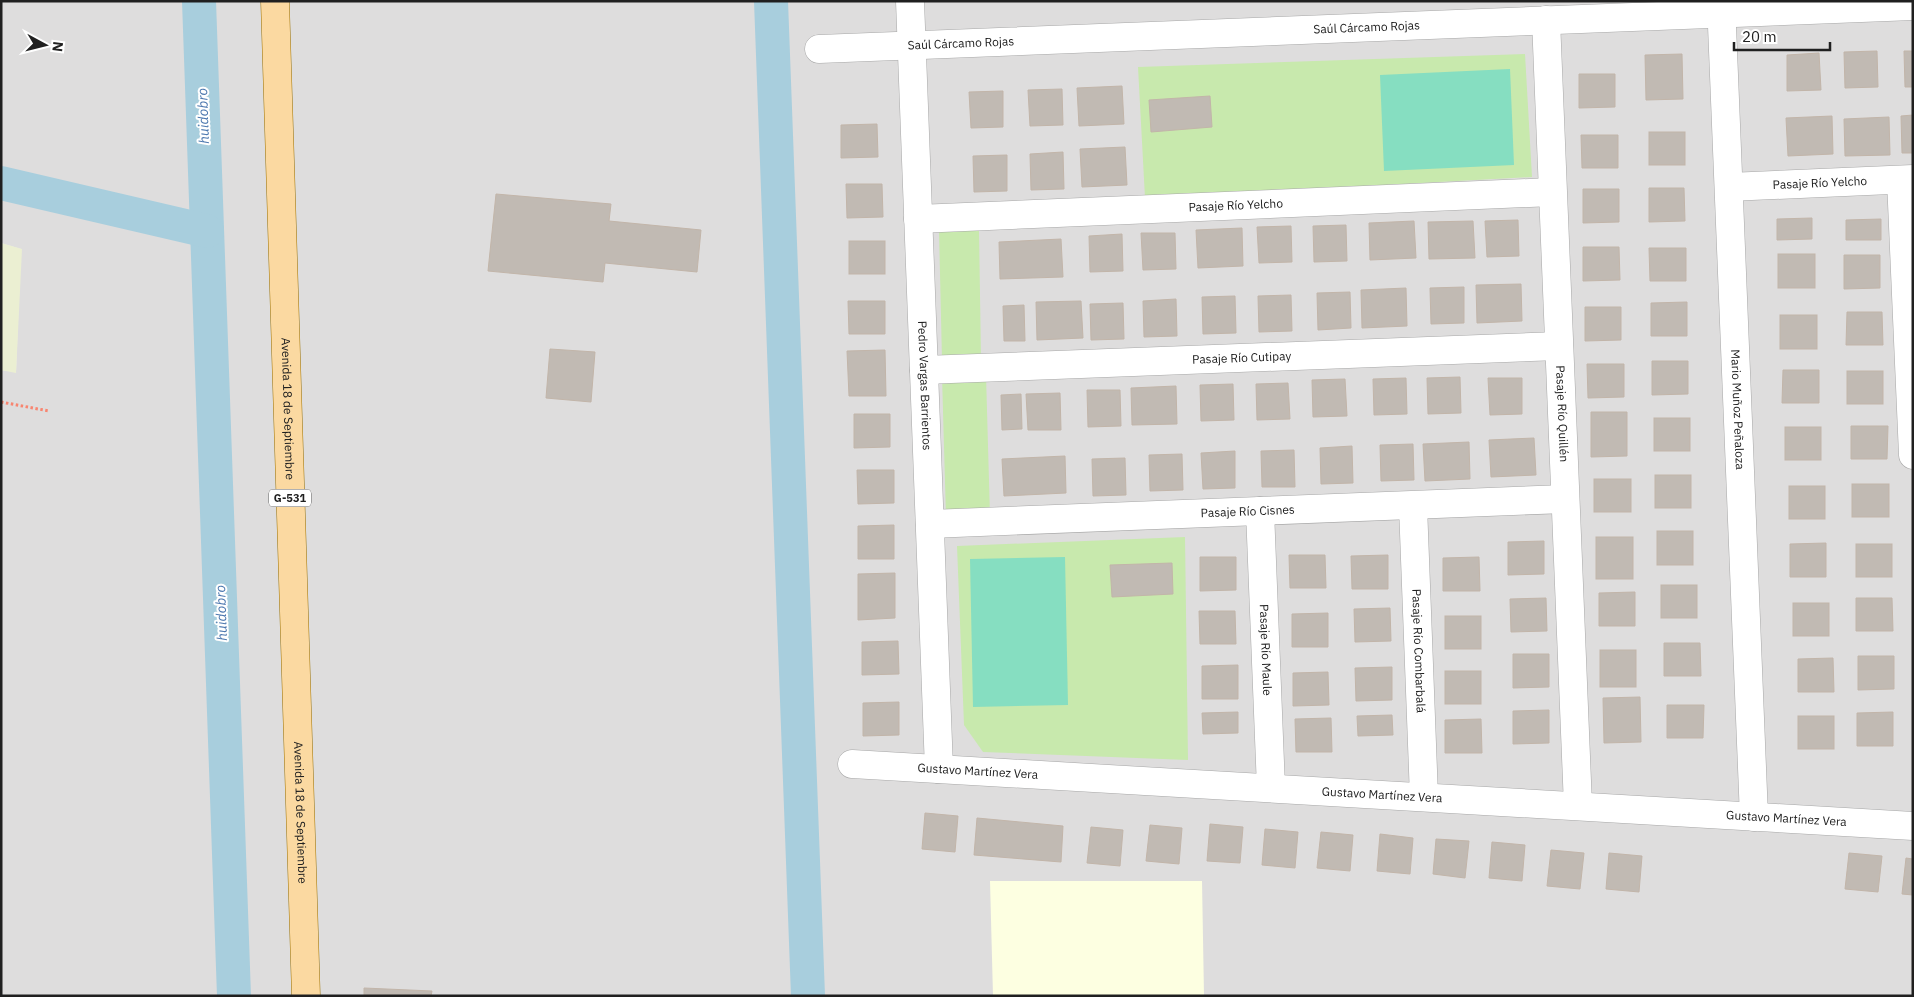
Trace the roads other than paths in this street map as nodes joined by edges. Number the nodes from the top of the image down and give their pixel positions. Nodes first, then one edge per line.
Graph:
1 (275, 1) edge
2 (910, 1) edge
3 (1913, 6) edge
4 (1722, 7) edge
5 (1546, 20) junction
6 (911, 45) junction
7 (819, 49) dead end
8 (1907, 180) edge
9 (1728, 187) junction
10 (1552, 192) junction
11 (918, 218) junction
12 (1910, 332) edge
13 (1559, 346) junction
14 (924, 370) junction
15 (1913, 454) edge
16 (1566, 499) junction
17 (1413, 506) junction
18 (1260, 511) junction
19 (930, 524) junction
20 (852, 764) dead end
21 (939, 769) junction
22 (1271, 788) junction
23 (1424, 797) junction
24 (1578, 806) junction
25 (1754, 817) junction
26 (1913, 826) edge
27 (306, 996) edge

1 - 27 main road, Avenida 18 de Septiembre / G-531
2 - 6 street, Pedro Vargas Barrientos
3 - 4 street, Saúl Cárcamo Rojas
4 - 5 street, Saúl Cárcamo Rojas
4 - 9 street, Mario Muñoz Peñaloza
5 - 6 street, Saúl Cárcamo Rojas
5 - 10 street, Pasaje Río Quillén
6 - 7 street, Saúl Cárcamo Rojas
6 - 11 street, Pedro Vargas Barrientos
8 - 9 street, Pasaje Río Yelcho
8 - 12 street
9 - 25 street, Mario Muñoz Peñaloza
10 - 11 street, Pasaje Río Yelcho
10 - 13 street, Pasaje Río Quillén
11 - 14 street, Pedro Vargas Barrientos
12 - 15 street
13 - 14 street, Pasaje Río Cutipay
13 - 16 street, Pasaje Río Quillén
14 - 19 street, Pedro Vargas Barrientos
16 - 17 street, Pasaje Río Cisnes
16 - 24 street, Pasaje Río Quillén
17 - 18 street, Pasaje Río Cisnes
17 - 23 street, Pasaje Río Combarbalá
18 - 19 street, Pasaje Río Cisnes
18 - 22 street, Pasaje Río Maule
19 - 21 street, Pedro Vargas Barrientos
20 - 21 street, Gustavo Martínez Vera
21 - 22 street, Gustavo Martínez Vera
22 - 23 street, Gustavo Martínez Vera
23 - 24 street, Gustavo Martínez Vera
24 - 25 street, Gustavo Martínez Vera
25 - 26 street, Gustavo Martínez Vera

